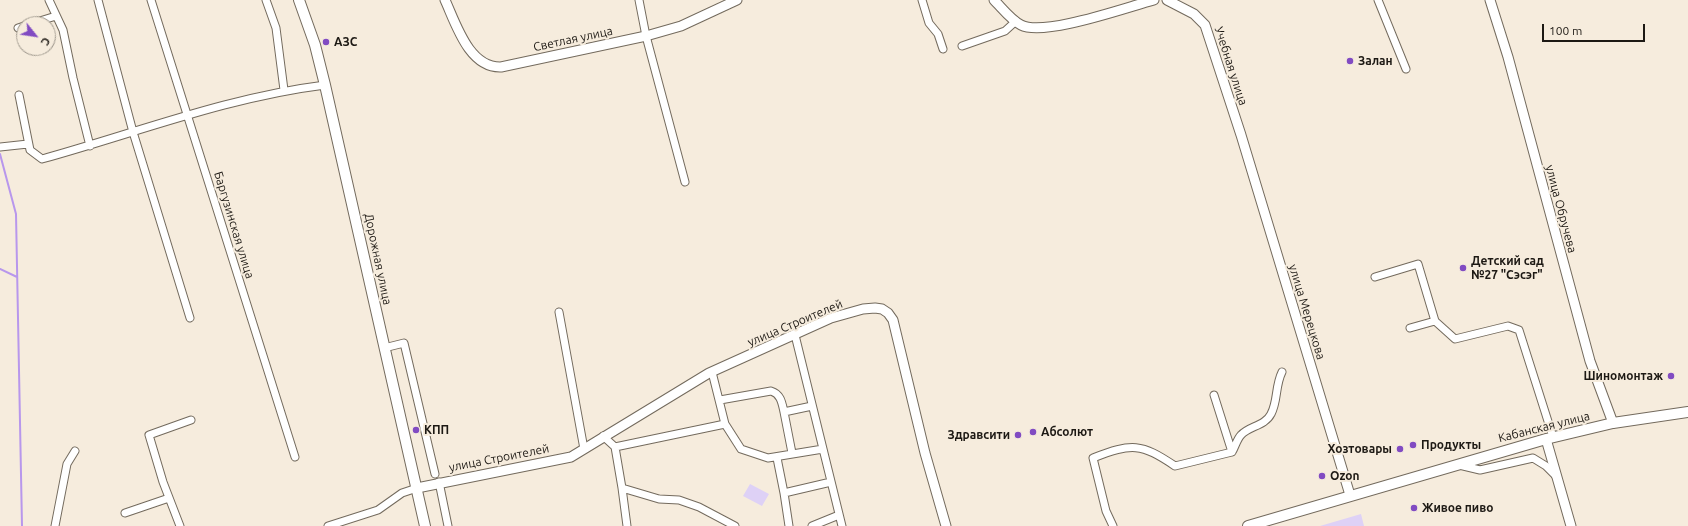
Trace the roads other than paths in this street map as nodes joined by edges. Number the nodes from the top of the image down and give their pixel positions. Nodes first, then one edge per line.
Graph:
1 (49, 0) edge
2 (98, 0) edge
3 (151, 0) edge
4 (266, 0) edge
5 (299, 0) edge
6 (445, 0) edge
7 (639, 0) edge
8 (737, 0) edge
9 (922, 0) edge
10 (994, 0) edge
11 (1154, 0) edge
12 (1167, 0) edge
13 (1378, 0) edge
14 (1490, 0) edge
15 (56, 16) joint
16 (1016, 21) junction
17 (646, 36) junction
18 (962, 46) dead end
19 (943, 49) dead end
20 (1406, 69) dead end
21 (325, 85) junction
22 (284, 90) junction
23 (19, 95) dead end
24 (188, 116) junction
25 (134, 132) junction
26 (1241, 135) joint
27 (28, 144) junction
28 (90, 146) junction
29 (0, 148) edge
30 (685, 182) dead end
31 (1375, 277) dead end
32 (559, 312) dead end
33 (190, 318) dead end
34 (1435, 321) junction
35 (1410, 328) dead end
36 (795, 335) junction
37 (384, 348) junction
38 (712, 372) junction
39 (1282, 372) dead end
40 (1214, 395) dead end
41 (720, 400) junction
42 (812, 406) junction
43 (784, 412) junction
44 (1688, 412) edge
45 (191, 420) dead end
46 (1613, 423) junction
47 (725, 424) junction
48 (603, 436) junction
49 (1550, 438) junction
50 (615, 447) junction
51 (584, 449) junction
52 (823, 449) junction
53 (75, 451) dead end
54 (1232, 452) junction
55 (792, 453) junction
56 (295, 457) dead end
57 (777, 458) junction
58 (1455, 464) junction
59 (437, 478) junction
60 (1557, 478) junction
61 (831, 482) junction
62 (417, 488) junction
63 (622, 488) junction
64 (784, 493) junction
65 (1350, 495) junction
66 (169, 498) junction
67 (125, 513) dead end
68 (839, 515) junction
69 (55, 526) edge
70 (180, 526) edge
71 (328, 526) edge
72 (425, 526) edge
73 (448, 526) edge
74 (627, 526) edge
75 (735, 526) edge
76 (789, 526) edge
77 (812, 526) edge
78 (842, 526) edge
79 (946, 526) edge
80 (1113, 526) edge
81 (1248, 526) edge
82 (1571, 526) edge

1 - 15 street
2 - 25 street
3 - 24 street, Баргузинская улица
4 - 22 street
5 - 21 main road, Дорожная улица
6 - 17 street, Светлая улица
7 - 17 street
8 - 17 street, Светлая улица
9 - 19 street
10 - 16 street
11 - 16 street
12 - 26 street, Учебная улица
13 - 20 street
14 - 46 street, улица Обручева
15 - 28 street
16 - 18 street
17 - 30 street
21 - 22 street
21 - 37 main road, Дорожная улица
22 - 24 street
23 - 27 street
24 - 25 street
24 - 56 street, Баргузинская улица
25 - 28 street
25 - 33 street
26 - 65 street, улица Мерецкова
27 - 28 street
27 - 29 street
31 - 34 street
32 - 51 street
34 - 35 street
34 - 49 street
36 - 38 street, улица Строителей
36 - 42 street
36 - 79 street, улица Строителей
37 - 59 street
37 - 62 main road, Дорожная улица
38 - 41 street
38 - 48 street, улица Строителей
39 - 54 street
40 - 54 street
41 - 43 street
41 - 47 street
42 - 43 street
42 - 52 street
43 - 55 street
44 - 46 main road, Кабанская улица
45 - 66 street
46 - 49 main road, Кабанская улица
47 - 50 street
47 - 57 street
48 - 50 street
48 - 51 street, улица Строителей
49 - 58 main road, Кабанская улица
49 - 60 street
50 - 63 street
51 - 59 street, улица Строителей
52 - 55 street
52 - 61 street
53 - 69 street
54 - 80 street
55 - 57 street
57 - 64 street
58 - 60 street
58 - 65 main road, Кабанская улица
59 - 62 street, улица Строителей
59 - 73 street
60 - 82 street
61 - 64 street
61 - 68 street
62 - 71 street
62 - 72 main road, Дорожная улица
63 - 74 street
63 - 75 street
64 - 76 street
65 - 81 main road, Кабанская улица
66 - 67 street
66 - 70 street
68 - 77 street
68 - 78 street

